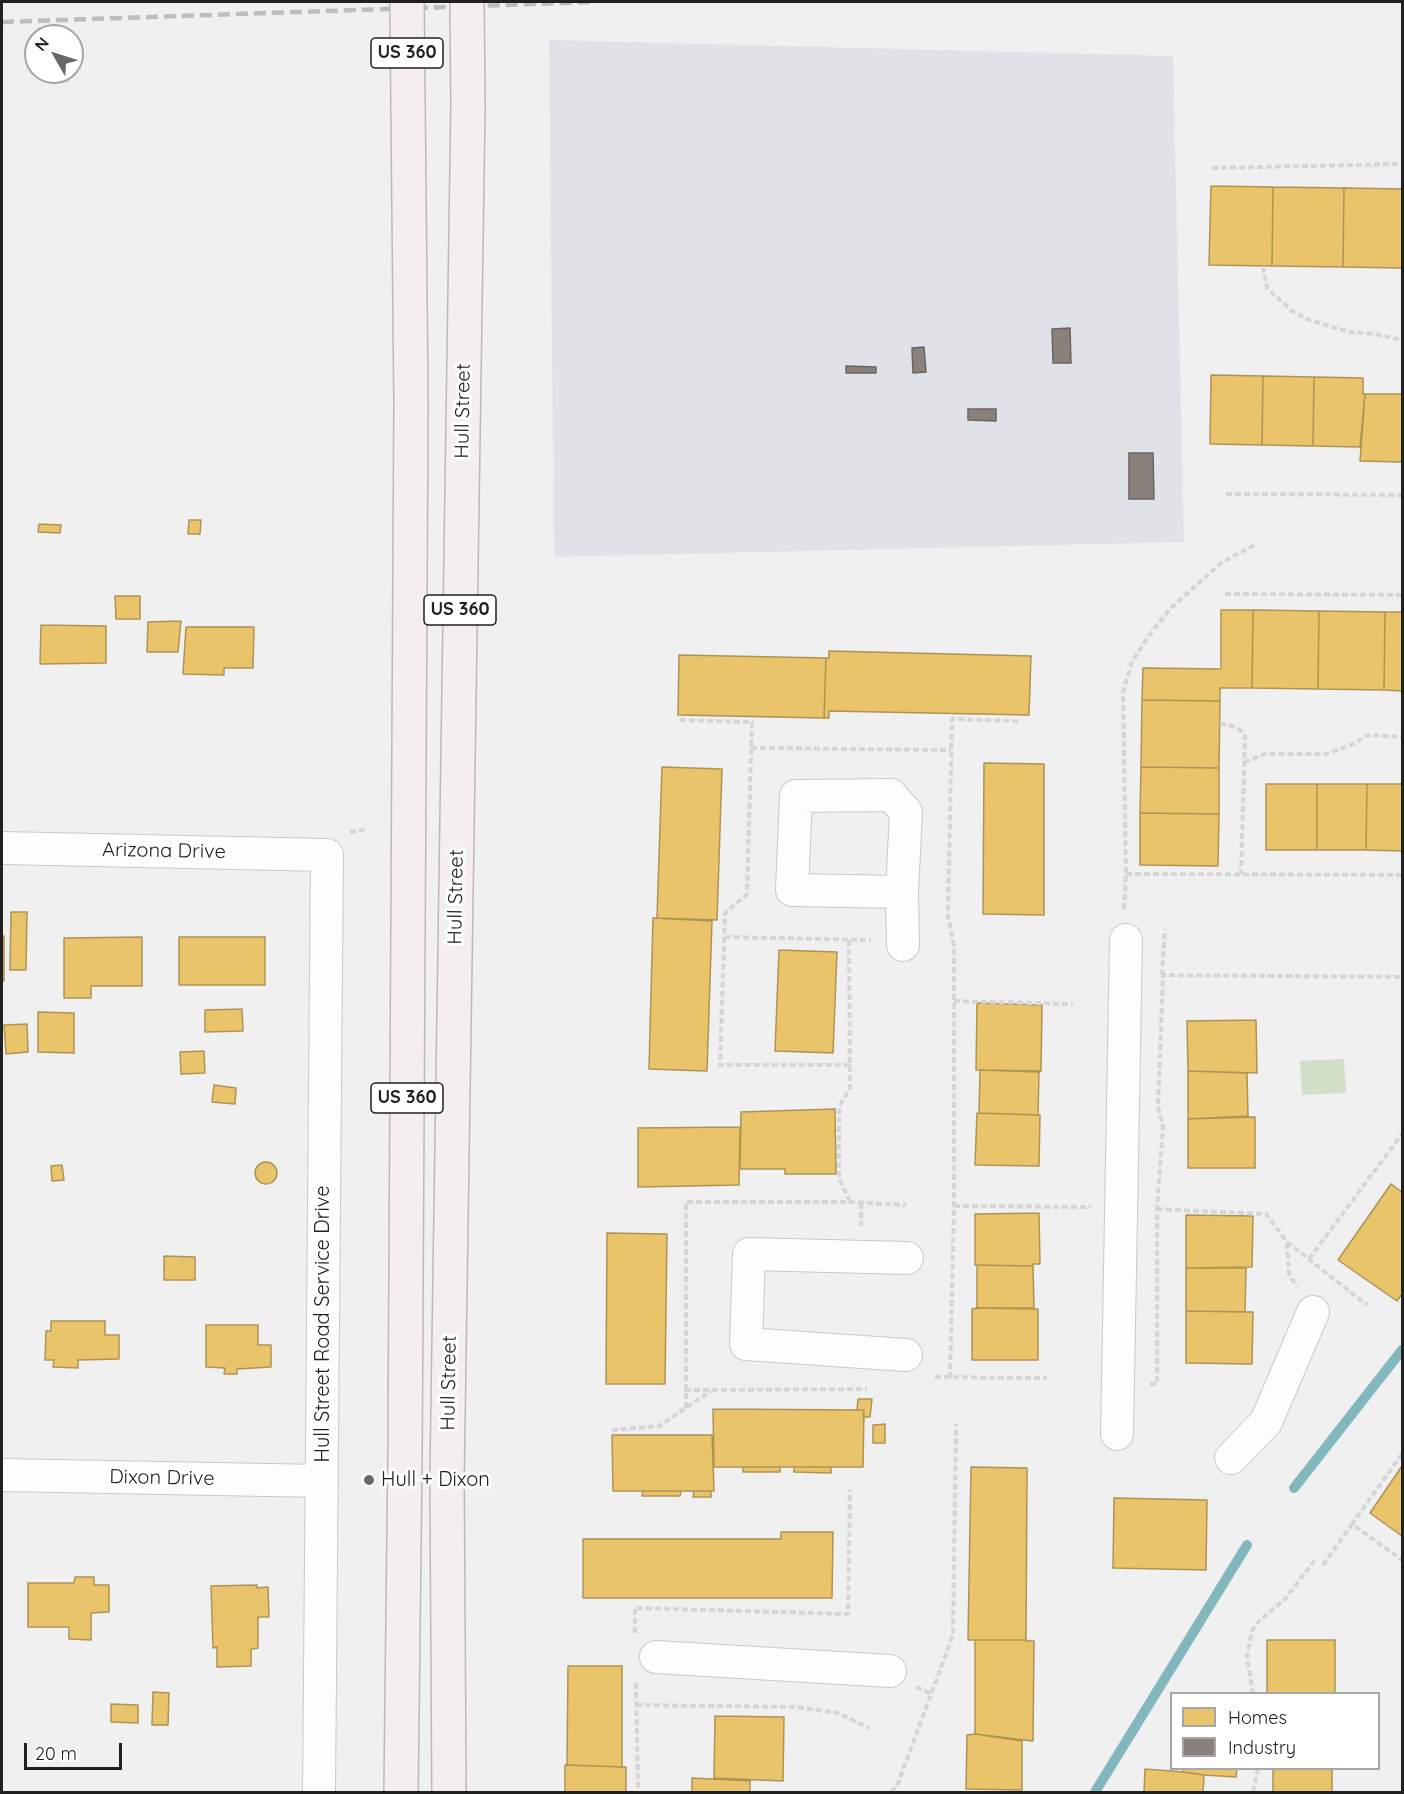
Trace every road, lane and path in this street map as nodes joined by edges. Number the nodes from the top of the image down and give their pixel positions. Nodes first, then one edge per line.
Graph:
1 (406, 2) edge
2 (467, 2) edge
3 (1402, 164) edge
4 (1212, 168) dead end
5 (1263, 266) dead end
6 (1402, 340) edge
7 (1226, 494) dead end
8 (1402, 495) edge
9 (1256, 544) dead end
10 (1225, 594) dead end
11 (1402, 595) edge
12 (680, 720) dead end
13 (1018, 722) dead end
14 (1220, 724) dead end
15 (1402, 737) edge
16 (751, 748) junction
17 (952, 750) junction
18 (1244, 762) junction
19 (2, 848) edge
20 (327, 855) joint
21 (1126, 874) junction
22 (1241, 874) junction
23 (1402, 875) edge
24 (902, 892) junction
25 (1125, 927) joint
26 (1165, 929) dead end
27 (724, 937) junction
28 (849, 940) junction
29 (892, 943) joint
30 (1163, 975) junction
31 (1402, 977) edge
32 (954, 1001) junction
33 (1073, 1004) dead end
34 (850, 1065) junction
35 (1402, 1134) edge
36 (850, 1202) dead end
37 (861, 1203) dead end
38 (954, 1206) junction
39 (1063, 1207) dead end
40 (1157, 1209) junction
41 (861, 1237) dead end
42 (1287, 1242) junction
43 (907, 1258) dead end
44 (1309, 1259) junction
45 (1289, 1274) dead end
46 (1367, 1305) dead end
47 (1313, 1312) dead end
48 (906, 1355) dead end
49 (935, 1377) dead end
50 (950, 1378) junction
51 (1047, 1378) dead end
52 (1157, 1384) dead end
53 (867, 1389) dead end
54 (685, 1390) dead end
55 (713, 1390) junction
56 (956, 1424) dead end
57 (612, 1430) dead end
58 (1117, 1434) dead end
59 (1402, 1454) edge
60 (1231, 1458) dead end
61 (2, 1475) edge
62 (322, 1481) junction
63 (1353, 1524) junction
64 (1315, 1560) dead end
65 (1402, 1560) edge
66 (1323, 1565) dead end
67 (656, 1657) dead end
68 (900, 1678) joint
69 (1253, 1692) edge
70 (932, 1694) junction
71 (636, 1705) dead end
72 (869, 1728) dead end
73 (1258, 1770) edge
74 (319, 1792) edge
75 (401, 1792) edge
76 (449, 1792) edge
77 (891, 1792) edge
78 (1253, 1792) edge

1 - 75 main road, US 360, bridge
2 - 76 main road, Hull Street / US 360, bridge
3 - 4 path
5 - 6 path
7 - 8 path
9 - 21 path
10 - 11 path
12 - 16 path
13 - 17 path
14 - 18 path
15 - 18 path
16 - 17 path
16 - 27 path
17 - 32 path
18 - 22 path
19 - 20 street, Arizona Drive
20 - 62 street, Hull Street Road Service Drive
21 - 22 path
21 - 25 path
22 - 23 path
24 - 24 street
24 - 29 street
25 - 58 street
26 - 30 path
27 - 28 path
27 - 34 path
28 - 29 path
28 - 34 path
30 - 31 path
30 - 40 path
32 - 33 path
32 - 38 path
34 - 36 path
35 - 44 path
37 - 41 path
38 - 39 path
38 - 50 path
40 - 42 path
40 - 52 path
42 - 44 path
42 - 45 path
43 - 48 street
44 - 46 path
47 - 60 street
49 - 50 path
50 - 51 path
53 - 55 path
54 - 55 path
55 - 57 path
56 - 70 path
59 - 63 path
61 - 62 street, Dixon Drive
62 - 74 street, Hull Street Road Service Drive
63 - 65 path
63 - 66 path
64 - 69 path
67 - 68 street
68 - 70 path
70 - 77 path
71 - 72 path
73 - 78 path

